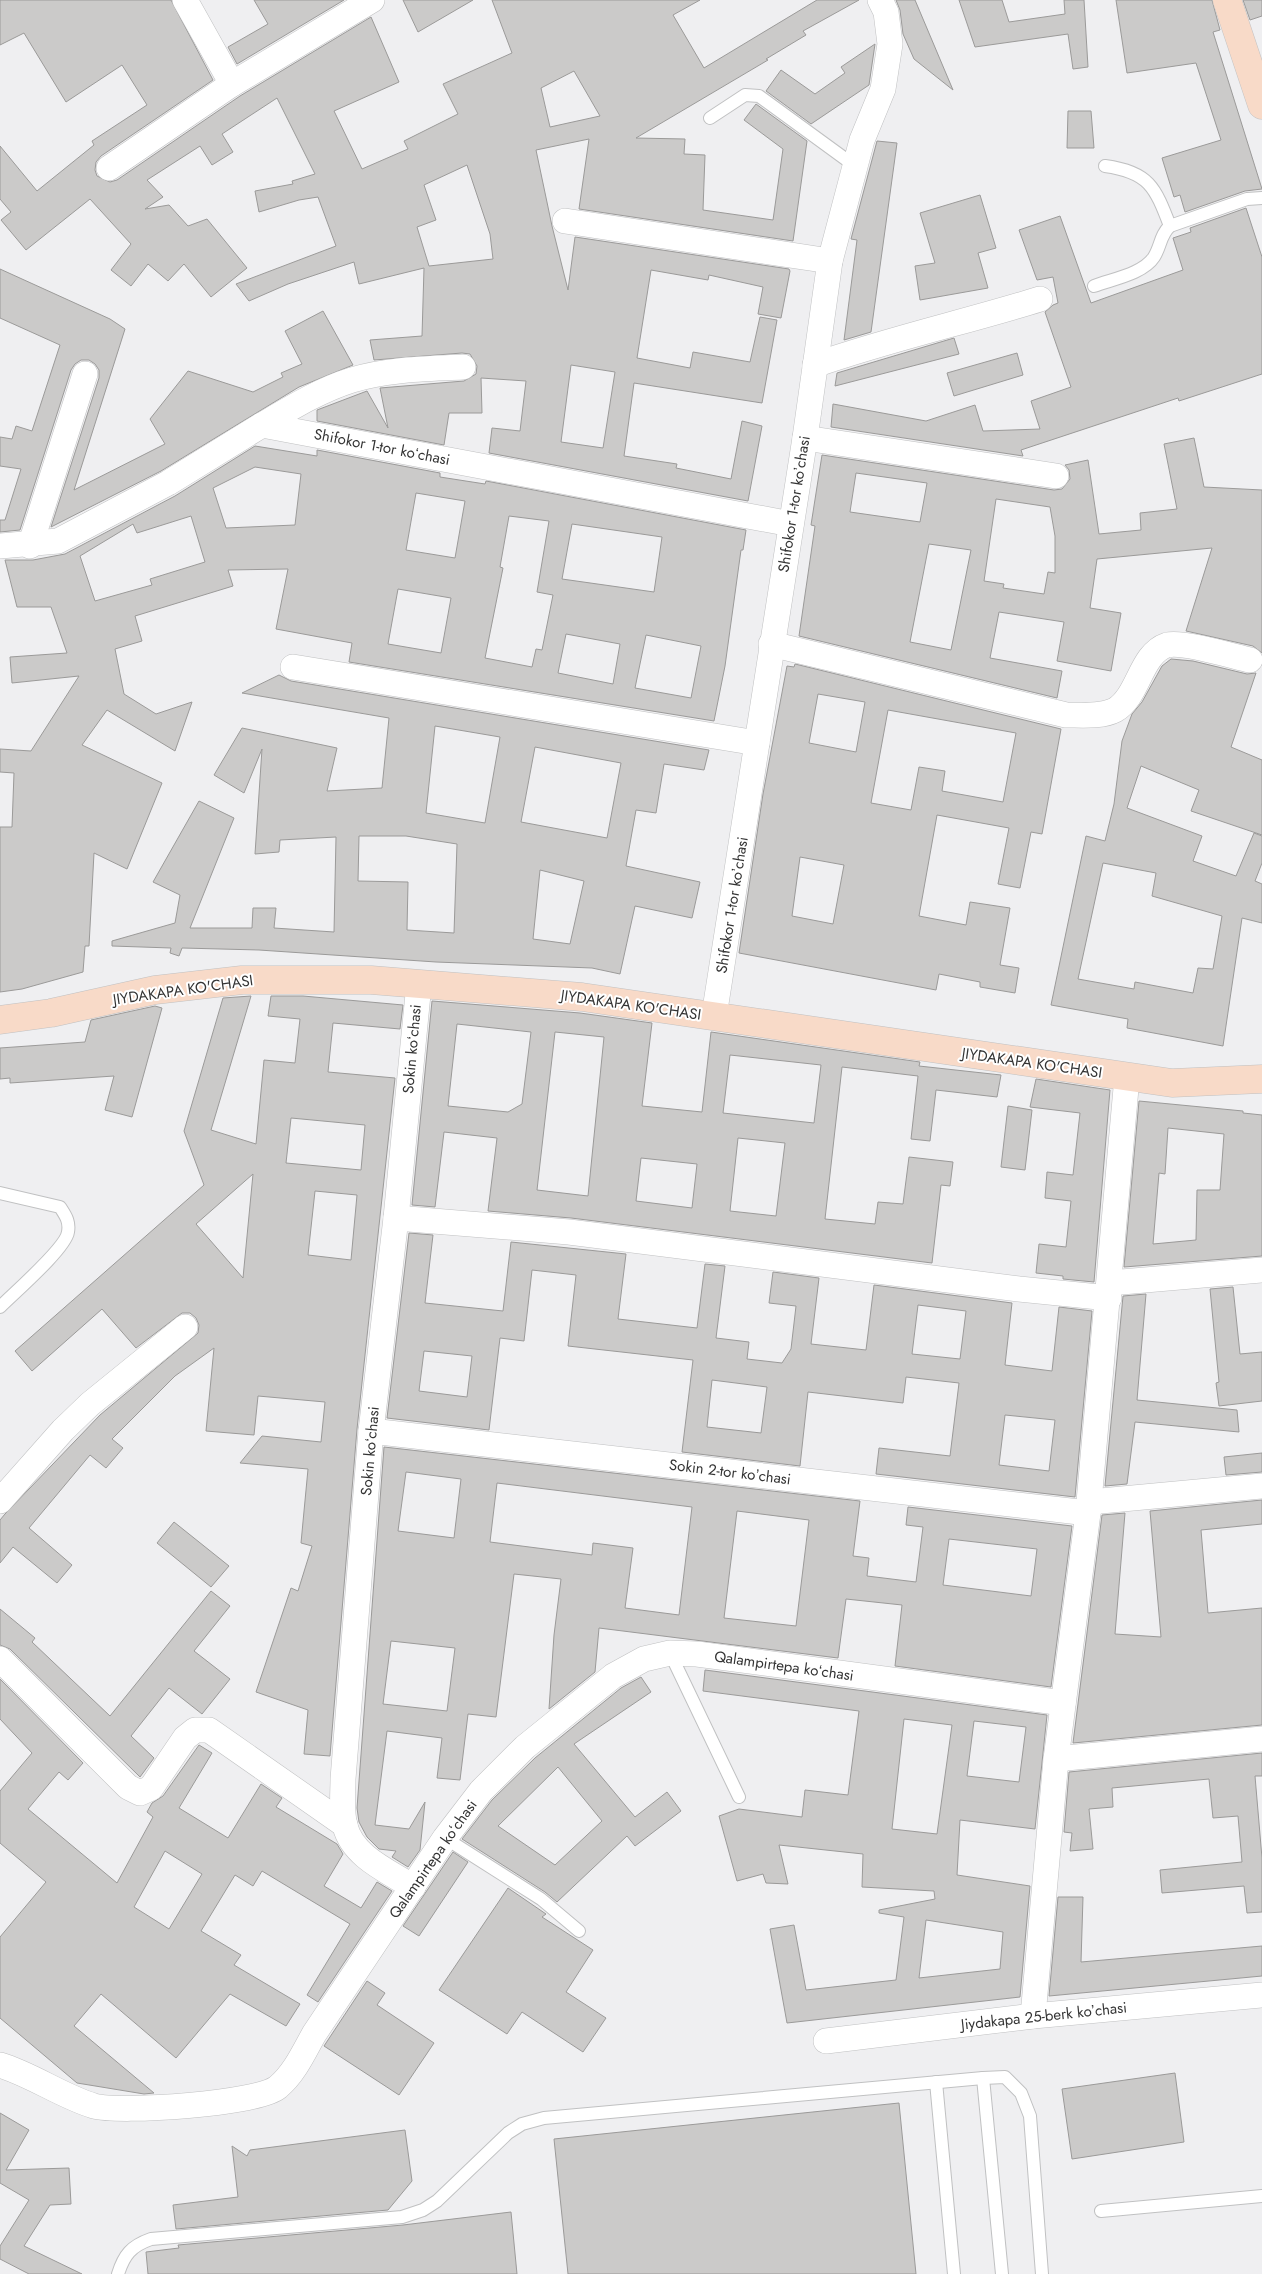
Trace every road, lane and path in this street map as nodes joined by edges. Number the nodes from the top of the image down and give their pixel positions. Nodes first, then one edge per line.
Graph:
1 (185, 0) edge
2 (372, 0) edge
3 (880, 0) edge
4 (1227, 0) edge
5 (232, 84) junction
6 (1261, 101) edge
7 (710, 118) dead end
8 (856, 166) junction
9 (1105, 166) dead end
10 (109, 168) dead end
11 (1262, 198) edge
12 (565, 221) dead end
13 (1170, 226) junction
14 (830, 260) junction
15 (1094, 286) dead end
16 (1040, 299) dead end
17 (815, 365) junction
18 (463, 366) dead end
19 (85, 374) dead end
20 (262, 425) junction
21 (804, 438) junction
22 (1056, 476) dead end
23 (791, 524) junction
24 (0, 546) edge
25 (30, 546) junction
26 (771, 644) junction
27 (1250, 660) dead end
28 (293, 667) dead end
29 (757, 744) junction
30 (419, 984) junction
31 (714, 1016) junction
32 (0, 1020) edge
33 (1127, 1076) junction
34 (1262, 1079) edge
35 (0, 1193) edge
36 (396, 1218) junction
37 (1262, 1270) edge
38 (1109, 1291) junction
39 (0, 1307) edge
40 (185, 1328) dead end
41 (371, 1431) junction
42 (1262, 1486) edge
43 (0, 1501) edge
44 (1089, 1507) junction
45 (670, 1653) junction
46 (0, 1659) edge
47 (1063, 1703) junction
48 (1262, 1739) edge
49 (1056, 1759) junction
50 (739, 1797) dead end
51 (345, 1824) junction
52 (445, 1838) junction
53 (413, 1887) junction
54 (578, 1931) dead end
55 (1262, 1995) edge
56 (1033, 2016) junction
57 (826, 2040) dead end
58 (0, 2050) edge
59 (10, 2068) edge
60 (983, 2078) junction
61 (936, 2082) junction
62 (1262, 2196) edge
63 (1101, 2212) dead end
64 (118, 2274) edge
65 (954, 2274) edge
66 (1002, 2274) edge
67 (1042, 2274) edge

1 - 5 street
2 - 5 street
3 - 8 street, Shifokor 1-tor koʼchasi
4 - 6 street
5 - 10 street
7 - 8 lane
8 - 14 street, Shifokor 1-tor koʼchasi
9 - 13 lane
11 - 13 lane
12 - 14 street
13 - 15 lane
14 - 17 street, Shifokor 1-tor koʼchasi
16 - 17 street
17 - 21 street, Shifokor 1-tor koʼchasi
18 - 20 street
19 - 25 street
20 - 23 street, Shifokor 1-tor koʻchasi
20 - 25 street
21 - 22 street
21 - 23 street, Shifokor 1-tor koʼchasi
23 - 26 street, Shifokor 1-tor koʼchasi
24 - 25 street
26 - 27 street
26 - 29 street, Shifokor 1-tor koʼchasi
28 - 29 street
29 - 31 street, Shifokor 1-tor koʼchasi
30 - 31 street, JIYDAKAPA KO'CHASI
30 - 32 street, JIYDAKAPA KO'CHASI
30 - 36 street, Sokin koʻchasi
31 - 33 street, JIYDAKAPA KO'CHASI
33 - 34 street, JIYDAKAPA KO'CHASI
33 - 38 street
35 - 39 lane
36 - 38 street
36 - 41 street, Sokin koʻchasi
37 - 38 street
38 - 44 street
40 - 43 street
41 - 44 street, Sokin 2-tor koʼchasi
41 - 51 street, Sokin koʻchasi
42 - 44 street, Sokin 2-tor koʼchasi
44 - 47 street
45 - 47 street, Qalampirtepa koʻchasi
45 - 50 lane
45 - 52 street, Qalampirtepa koʻchasi
46 - 51 street
47 - 49 street
48 - 49 street
49 - 56 street
51 - 53 street, Sokin koʻchasi
52 - 53 street, Qalampirtepa koʻchasi
52 - 54 lane
53 - 59 street, Qalampirtepa koʻchasi
55 - 56 street, Jiydakapa 25-berk koʼchasi
56 - 57 street, Jiydakapa 25-berk koʼchasi
58 - 59 street, Qalampirtepa koʻchasi
60 - 61 lane
60 - 66 lane
60 - 67 lane
61 - 64 lane
61 - 65 lane
62 - 63 lane

